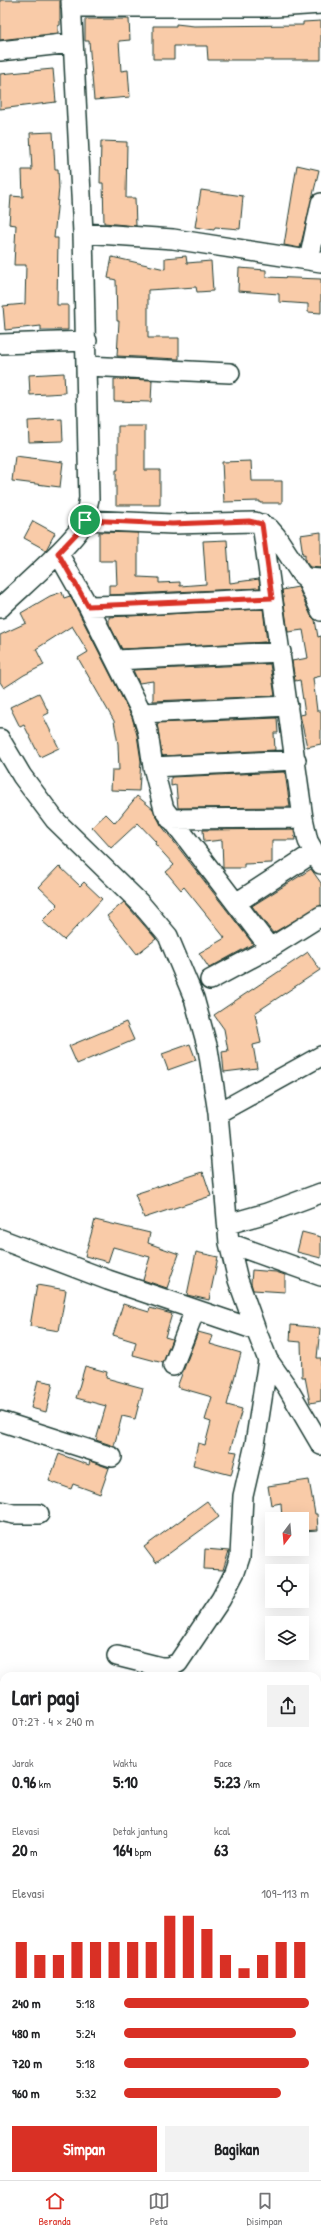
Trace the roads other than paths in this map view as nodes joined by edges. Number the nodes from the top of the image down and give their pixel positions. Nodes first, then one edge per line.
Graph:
1 (276, 3) edge
2 (71, 4) edge
3 (321, 4) edge
4 (72, 43) junction
5 (0, 51) edge
6 (321, 203) edge
7 (83, 233) junction
8 (315, 261) edge
9 (87, 341) junction
10 (0, 344) edge
11 (87, 366) junction
12 (230, 373) dead end
13 (85, 520) junction
14 (262, 524) junction
15 (58, 553) junction
16 (314, 579) edge
17 (272, 598) junction
18 (88, 606) junction
19 (0, 608) edge
20 (321, 612) edge
21 (280, 652) junction
22 (116, 660) junction
23 (288, 706) junction
24 (142, 713) junction
25 (0, 739) edge
26 (296, 760) junction
27 (153, 767) junction
28 (303, 818) junction
29 (170, 819) junction
30 (317, 859) edge
31 (236, 903) junction
32 (321, 916) edge
33 (270, 948) junction
34 (210, 980) dead end
35 (321, 1056) edge
36 (218, 1113) junction
37 (321, 1193) edge
38 (228, 1224) junction
39 (0, 1239) edge
40 (229, 1244) junction
41 (321, 1276) edge
42 (195, 1310) junction
43 (256, 1330) junction
44 (268, 1360) junction
45 (173, 1366) dead end
46 (0, 1421) edge
47 (321, 1445) edge
48 (112, 1457) dead end
49 (0, 1511) edge
50 (39, 1514) dead end
51 (117, 1656) dead end

1 - 2 street
1 - 3 street
2 - 4 street
4 - 5 street
4 - 7 street
6 - 8 street
7 - 8 street
7 - 9 street
9 - 10 street
9 - 11 street
11 - 12 street
11 - 13 street
13 - 14 street
13 - 15 street
14 - 16 street
14 - 17 street
15 - 18 street
15 - 19 street
16 - 20 street
17 - 18 street
17 - 21 street
18 - 22 street
21 - 22 street
21 - 23 street
22 - 24 street
23 - 24 street
23 - 26 street
24 - 27 street
25 - 36 street
26 - 27 street
26 - 28 street
27 - 29 street
28 - 29 street
28 - 30 street
29 - 31 street
30 - 31 street
31 - 33 street
32 - 33 street
33 - 34 street
35 - 36 street
36 - 38 street
37 - 38 street
38 - 40 street
39 - 42 street
40 - 41 street
40 - 43 street
42 - 43 street
42 - 45 street
43 - 44 street
44 - 47 street
44 - 51 street
46 - 48 street
49 - 50 street

